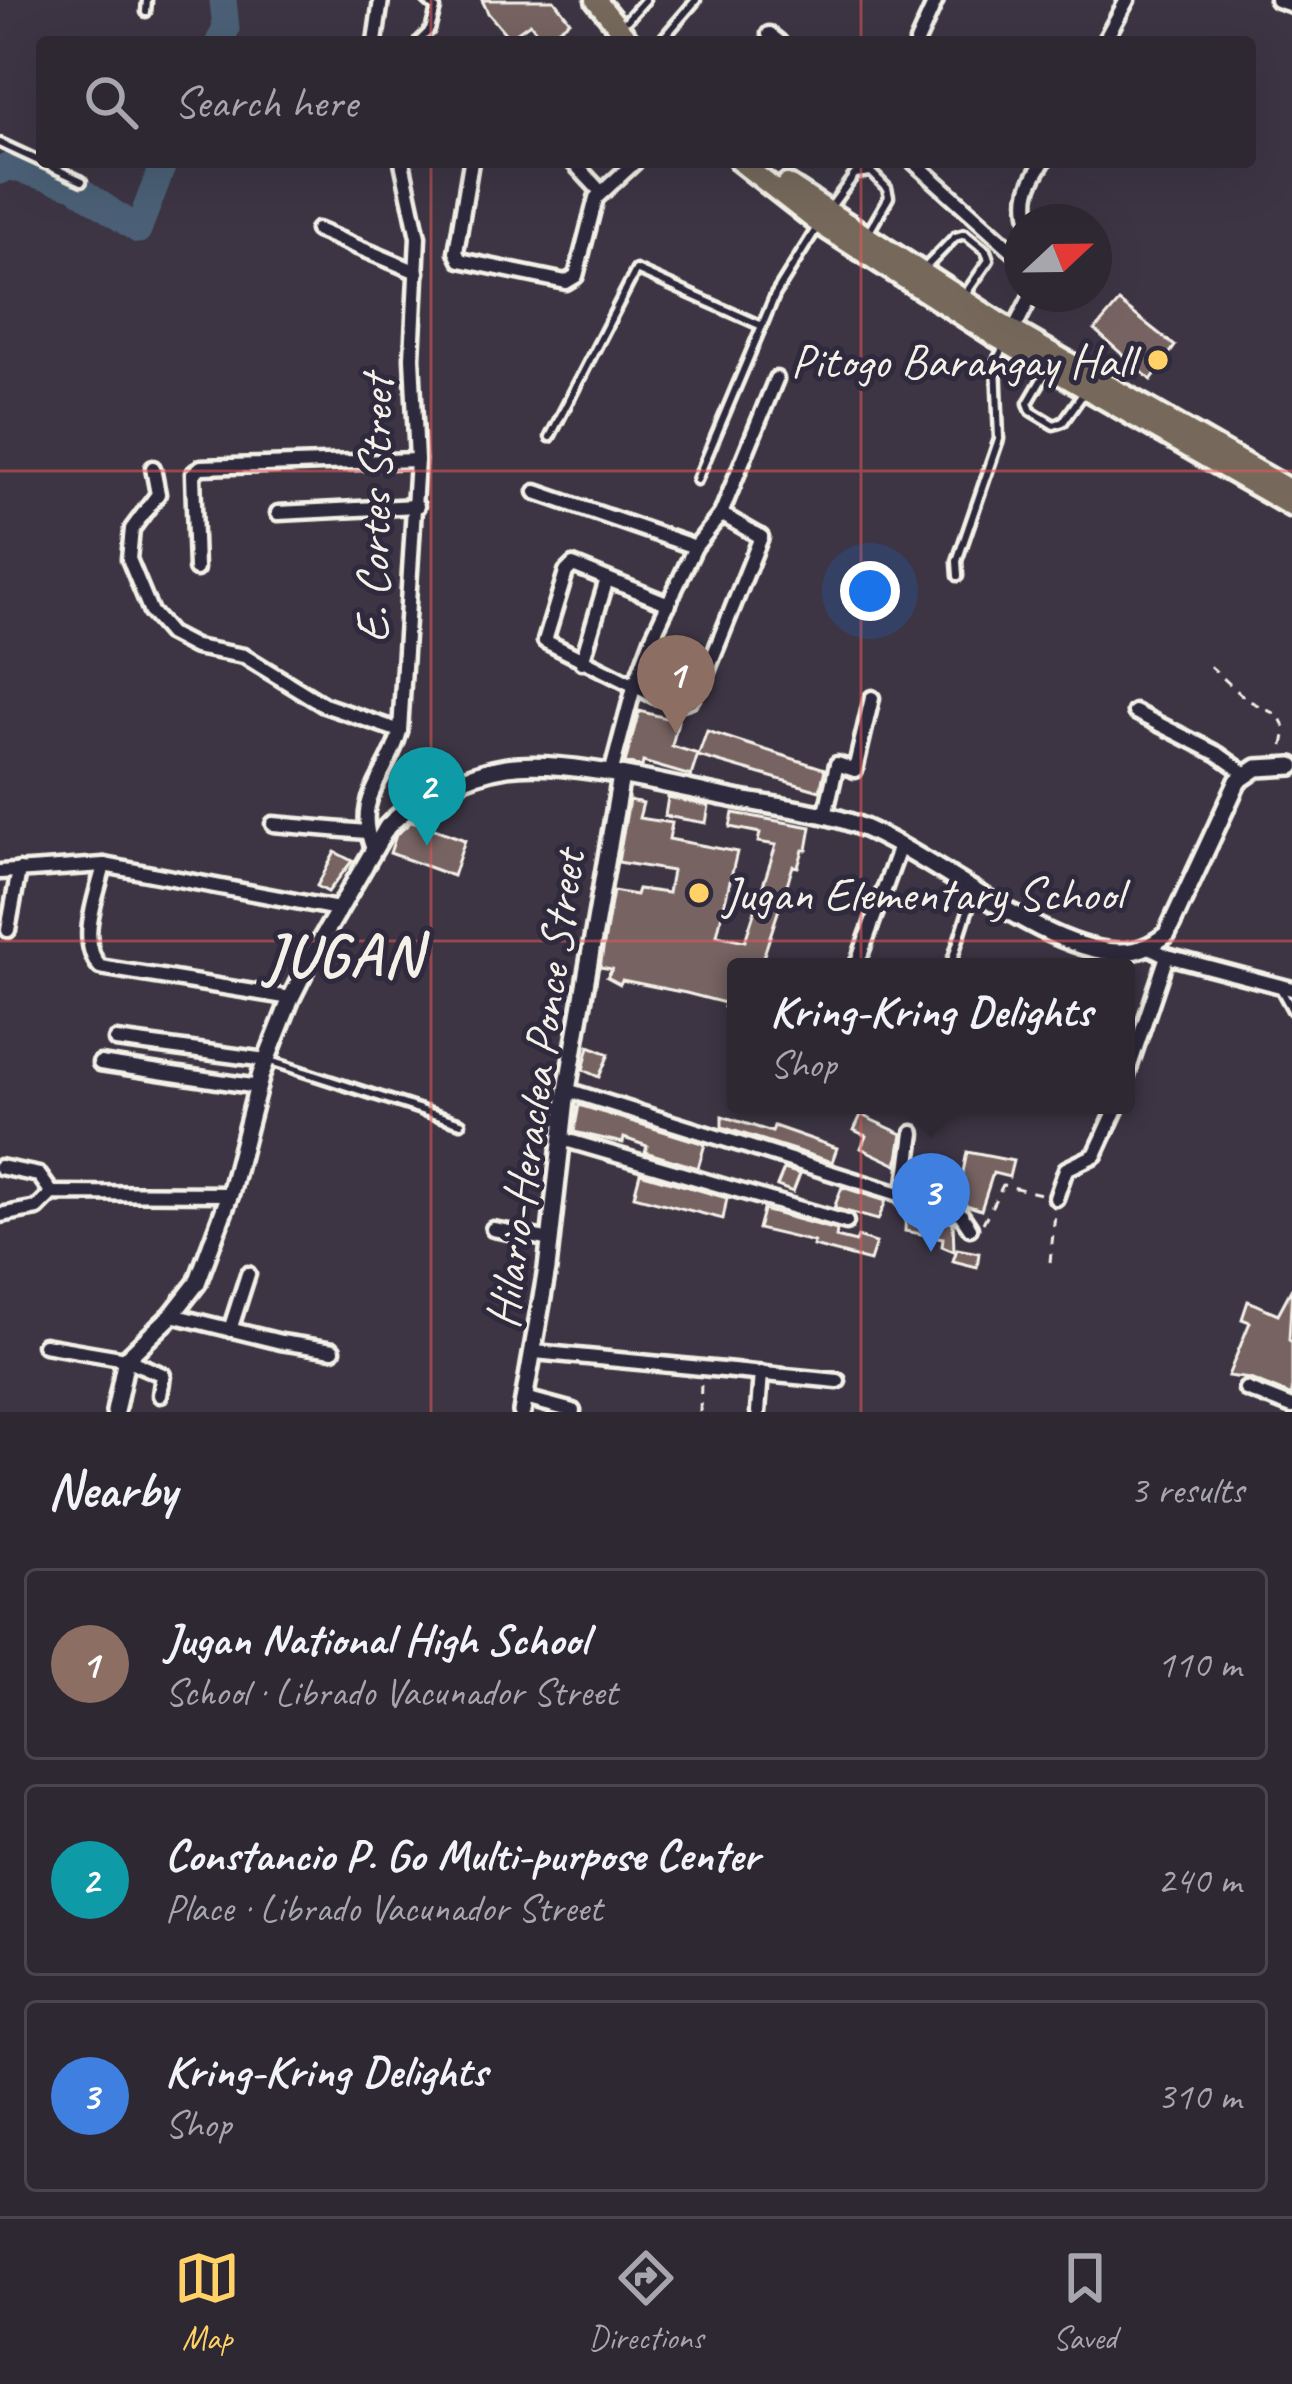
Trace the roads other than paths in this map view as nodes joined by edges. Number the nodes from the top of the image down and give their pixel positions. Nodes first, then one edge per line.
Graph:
1 (147, 0) edge
2 (381, 0) edge
3 (426, 0) edge
4 (596, 0) edge
5 (612, 0) edge
6 (645, 0) edge
7 (696, 0) edge
8 (936, 0) edge
9 (1127, 0) edge
10 (1277, 0) edge
11 (1292, 5) edge
12 (146, 12) dead end
13 (627, 20) junction
14 (376, 36) edge
15 (424, 36) edge
16 (625, 36) edge
17 (640, 36) edge
18 (665, 36) edge
19 (919, 36) edge
20 (1108, 36) edge
21 (0, 143) edge
22 (36, 160) edge
23 (54, 168) edge
24 (403, 168) edge
25 (470, 168) edge
26 (579, 168) edge
27 (628, 168) edge
28 (749, 168) edge
29 (767, 168) edge
30 (921, 168) edge
31 (1039, 168) edge
32 (82, 181) dead end
33 (601, 192) junction
34 (1025, 204) edge
35 (823, 218) junction
36 (317, 230) dead end
37 (865, 237) junction
38 (1004, 243) edge
39 (417, 272) junction
40 (921, 272) junction
41 (962, 299) junction
42 (1023, 312) edge
43 (762, 326) junction
44 (1010, 337) junction
45 (1048, 369) junction
46 (776, 379) dead end
47 (1086, 390) junction
48 (550, 437) dead end
49 (417, 460) junction
50 (153, 468) dead end
51 (697, 480) dead end
52 (1292, 491) edge
53 (536, 492) dead end
54 (417, 506) junction
55 (1292, 506) edge
56 (278, 513) dead end
57 (722, 514) junction
58 (695, 547) junction
59 (196, 569) dead end
60 (958, 576) dead end
61 (607, 579) junction
62 (669, 604) junction
63 (582, 662) junction
64 (634, 687) junction
65 (872, 698) dead end
66 (1135, 712) dead end
67 (400, 731) junction
68 (1286, 765) edge
69 (1246, 774) junction
70 (616, 775) junction
71 (825, 816) junction
72 (273, 824) dead end
73 (366, 832) junction
74 (900, 846) junction
75 (373, 849) junction
76 (104, 865) junction
77 (19, 870) junction
78 (0, 872) edge
79 (975, 889) junction
80 (338, 909) junction
81 (8, 930) dead end
82 (1149, 946) junction
83 (1167, 956) junction
84 (859, 958) edge
85 (953, 958) edge
86 (1286, 988) edge
87 (291, 998) junction
88 (1292, 1010) edge
89 (116, 1040) dead end
90 (1135, 1051) edge
91 (266, 1060) junction
92 (100, 1063) dead end
93 (258, 1087) junction
94 (567, 1090) junction
95 (1114, 1114) edge
96 (461, 1123) dead end
97 (913, 1133) dead end
98 (562, 1139) junction
99 (0, 1167) edge
100 (52, 1193) junction
101 (230, 1194) junction
102 (904, 1198) junction
103 (1056, 1198) road end
104 (0, 1215) edge
105 (846, 1222) dead end
106 (493, 1228) dead end
107 (970, 1228) road end
108 (551, 1240) junction
109 (248, 1274) dead end
110 (172, 1315) junction
111 (230, 1330) junction
112 (44, 1345) dead end
113 (333, 1350) dead end
114 (535, 1352) junction
115 (126, 1359) junction
116 (760, 1373) junction
117 (838, 1382) dead end
118 (1246, 1389) dead end
119 (160, 1395) dead end
120 (524, 1405) edge
121 (1292, 1407) edge
122 (573, 1411) edge
123 (115, 1412) edge
124 (758, 1412) edge

1 - 12 lane
2 - 14 street
3 - 15 lane
4 - 16 main road
5 - 13 main road
6 - 13 lane
7 - 18 lane
8 - 19 street
9 - 20 street
10 - 11 street
13 - 17 main road
21 - 22 lane
23 - 32 lane
24 - 39 street, E. Cortes Street
25 - 33 street
26 - 33 street
27 - 33 street
28 - 35 main road
29 - 35 main road
30 - 38 street
31 - 34 street
35 - 37 main road
35 - 37 lane
35 - 43 lane
35 - 44 main road
36 - 39 street
37 - 40 main road
39 - 49 street, E. Cortes Street
40 - 41 main road
40 - 41 lane
41 - 44 main road
42 - 44 street
43 - 48 lane
43 - 51 lane
44 - 45 main road
44 - 52 main road
44 - 60 lane
45 - 47 main road
45 - 47 lane
46 - 57 street
47 - 55 main road
49 - 54 street, E. Cortes Street
49 - 59 street
50 - 67 street
53 - 58 street
54 - 56 street
54 - 67 street, E. Cortes Street
57 - 58 street
57 - 64 street
58 - 62 street
61 - 62 street
61 - 63 street
61 - 63 street
62 - 64 street
63 - 64 street
64 - 70 street
65 - 71 street
66 - 69 street
67 - 73 street, E. Cortes Street
68 - 69 street
69 - 82 street
70 - 71 street
70 - 75 street
70 - 94 street, Hilario-Heraclea Ponce Street
71 - 74 street
72 - 73 street
73 - 75 street
74 - 79 street
74 - 84 street
75 - 80 street
76 - 77 street
76 - 80 street
76 - 87 street
77 - 78 street
77 - 81 street
79 - 82 street
79 - 85 lane
80 - 87 street
82 - 83 street
83 - 86 street
83 - 90 street
86 - 88 lane
87 - 91 street
89 - 91 street
91 - 93 street
91 - 96 lane
92 - 93 street
93 - 101 street
94 - 98 street, Hilario-Heraclea Ponce Street
94 - 102 street
95 - 103 street
97 - 102 street
98 - 105 street
98 - 108 street, Hilario-Heraclea Ponce Street
99 - 100 street
100 - 101 street
100 - 104 street
101 - 110 street
102 - 107 street
106 - 108 street
108 - 114 street, Hilario-Heraclea Ponce Street
109 - 111 street
110 - 111 street
110 - 115 street
111 - 113 street
112 - 115 street
114 - 116 street
114 - 120 street, Hilario-Heraclea Ponce Street
115 - 119 street
115 - 123 street
116 - 117 street
116 - 124 street
118 - 121 street
120 - 122 street

